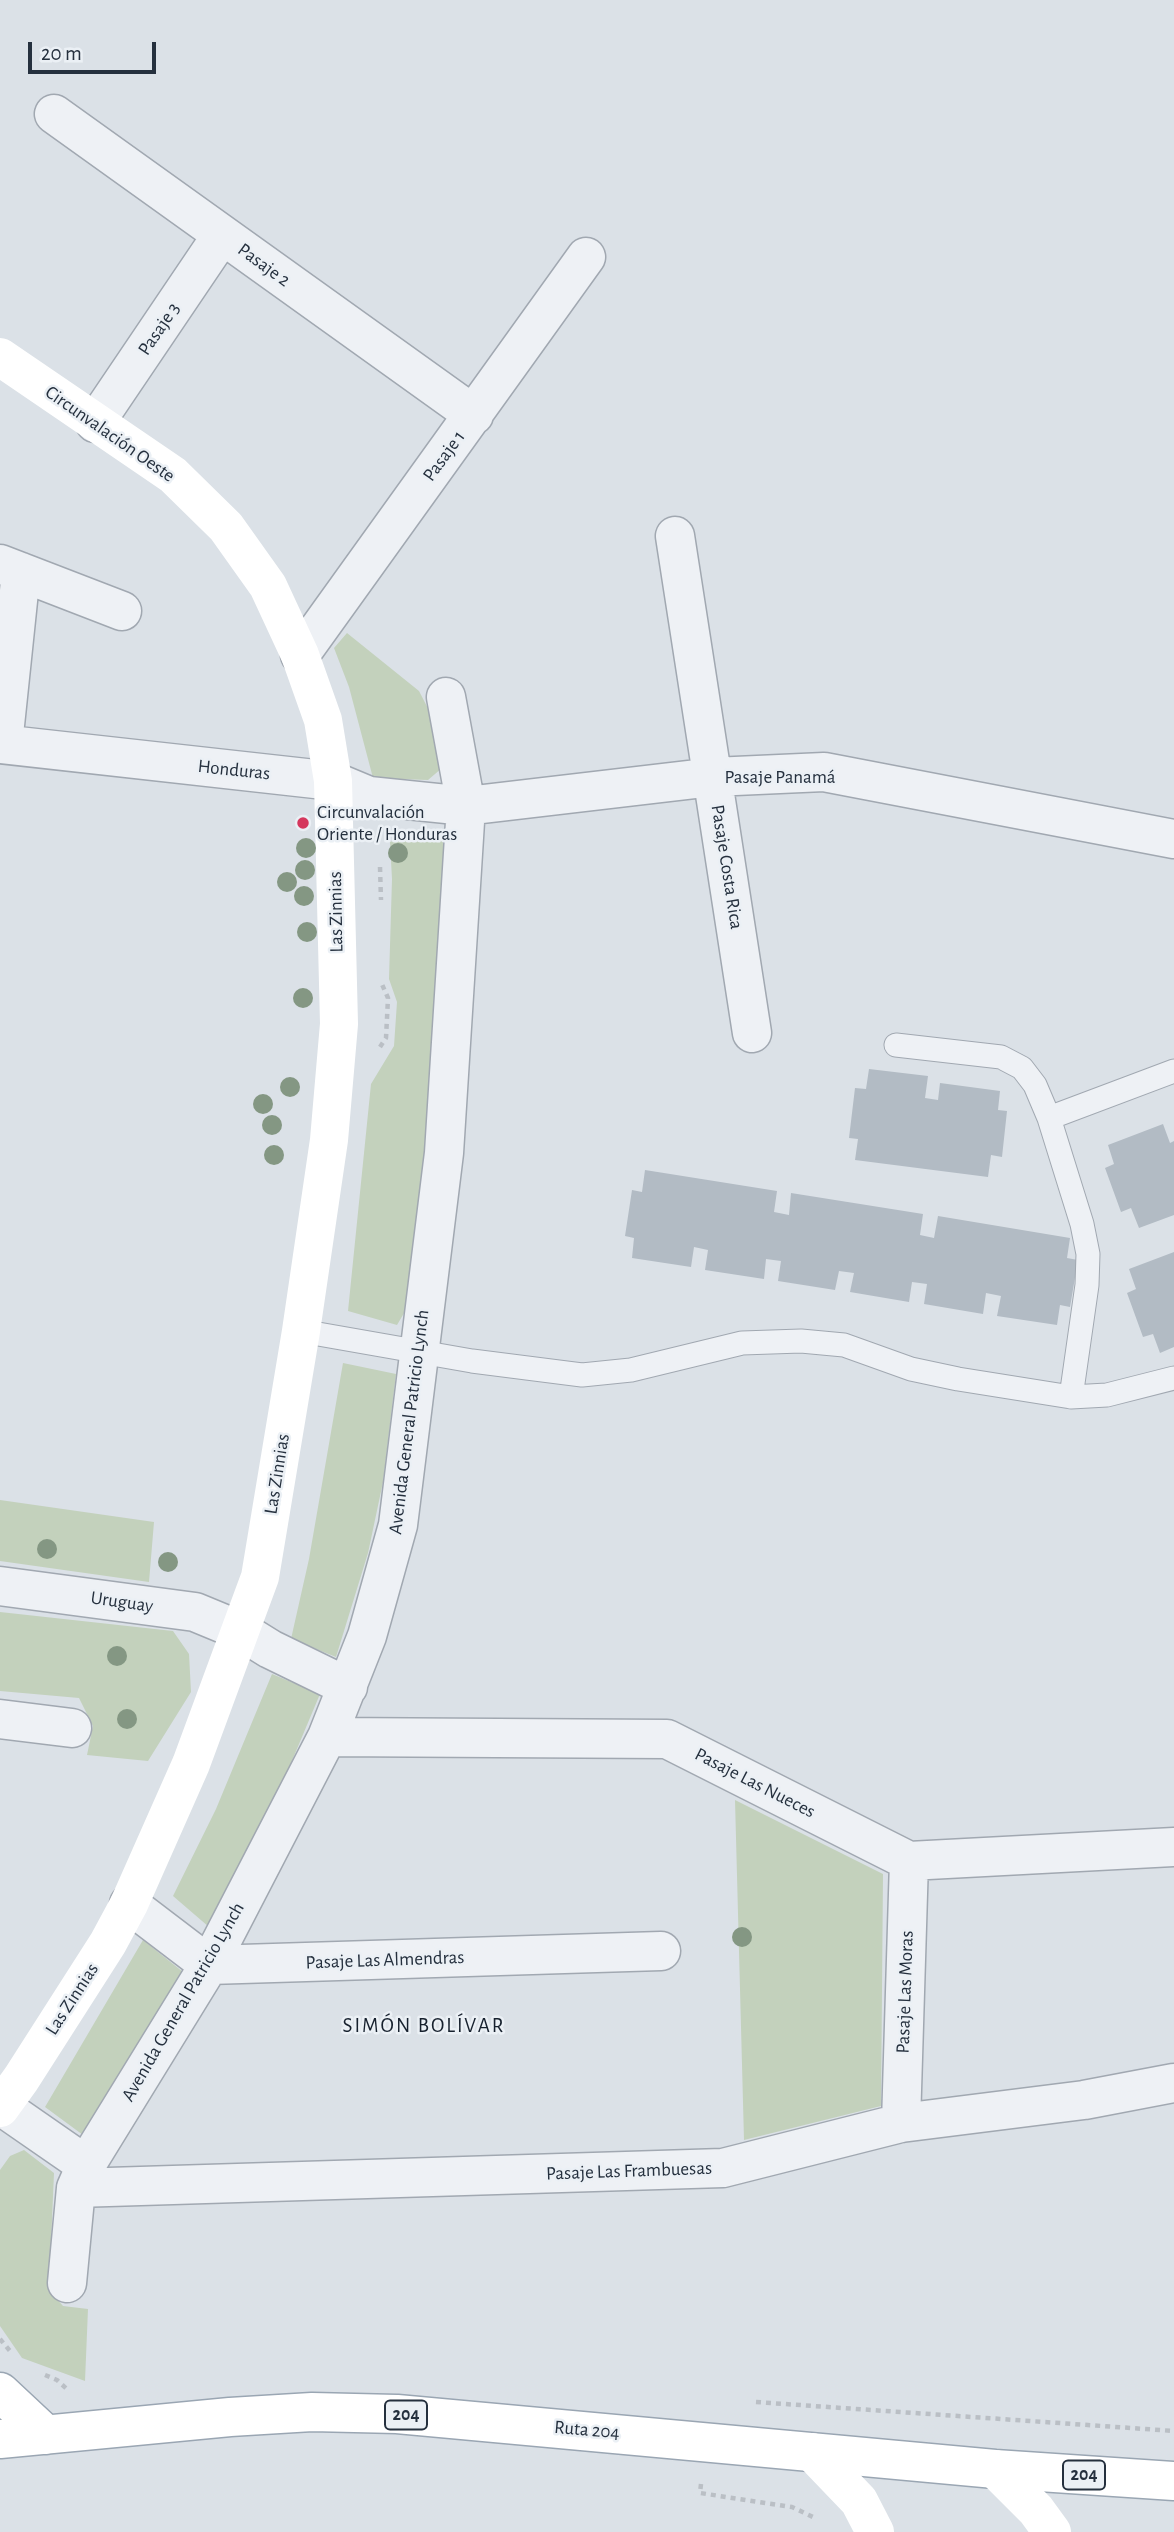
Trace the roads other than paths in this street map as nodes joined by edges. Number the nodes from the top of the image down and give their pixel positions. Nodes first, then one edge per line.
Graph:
1 (54, 114) dead end
2 (222, 235) junction
3 (586, 257) dead end
4 (0, 357) edge
5 (474, 415) junction
6 (95, 423) junction
7 (676, 536) dead end
8 (11, 568) edge
9 (122, 611) dead end
10 (300, 655) junction
11 (446, 697) dead end
12 (1, 744) edge
13 (713, 777) junction
14 (333, 781) junction
15 (466, 806) junction
16 (1174, 839) edge
17 (752, 1033) dead end
18 (896, 1045) dead end
19 (1174, 1071) edge
20 (1049, 1118) junction
21 (301, 1331) junction
22 (418, 1352) junction
23 (1174, 1378) edge
24 (1071, 1397) junction
25 (0, 1586) edge
26 (241, 1631) junction
27 (348, 1687) junction
28 (0, 1719) edge
29 (72, 1728) dead end
30 (327, 1737) junction
31 (1174, 1847) edge
32 (909, 1861) junction
33 (129, 1904) junction
34 (661, 1951) dead end
35 (209, 1965) junction
36 (1174, 2083) edge
37 (1, 2107) edge
38 (901, 2123) junction
39 (81, 2176) junction
40 (67, 2283) dead end
41 (0, 2392) edge
42 (46, 2435) junction
43 (0, 2439) edge
44 (812, 2452) junction
45 (995, 2469) junction
46 (1174, 2481) edge
47 (875, 2532) edge
48 (1052, 2532) edge

1 - 2 street, Pasaje 2
2 - 5 street, Pasaje 2
2 - 6 street, Pasaje 3
3 - 5 street, Pasaje 1
4 - 6 street, Circunvalación Oeste
5 - 10 street, Pasaje 1
6 - 10 street, Circunvalación Oeste
7 - 13 street, Pasaje Costa Rica
8 - 9 street
8 - 12 street
10 - 14 street, Circunvalación Oeste
11 - 15 street, Avenida General Patricio Lynch
12 - 14 street, Honduras
13 - 15 street, Pasaje Panamá
13 - 16 street, Pasaje Panamá
13 - 17 street, Pasaje Costa Rica
14 - 15 street, Honduras
14 - 21 street, Las Zinnias
15 - 22 street, Avenida General Patricio Lynch
18 - 20 lane
19 - 20 lane
20 - 24 lane
21 - 22 lane
21 - 26 street, Las Zinnias
22 - 24 lane
22 - 27 street, Avenida General Patricio Lynch
23 - 24 lane
25 - 26 street, Uruguay
26 - 27 street, Uruguay
26 - 33 street, Las Zinnias
27 - 30 street, Avenida General Patricio Lynch
28 - 29 street
30 - 32 street, Pasaje Las Nueces
30 - 35 street, Avenida General Patricio Lynch
31 - 32 street, Pasaje Las Nueces
32 - 38 street, Pasaje Las Moras
33 - 35 street
33 - 37 street, Las Zinnias
34 - 35 street, Pasaje Las Almendras
35 - 39 street, Avenida General Patricio Lynch
36 - 38 street, Pasaje Las Frambuesas
37 - 39 street
38 - 39 street, Pasaje Las Frambuesas
39 - 40 street, Avenida General Patricio Lynch
41 - 42 street
42 - 43 street, Ruta 204 / 204
42 - 44 street, Ruta 204 / 204
44 - 45 street, Ruta 204 / 204
44 - 47 street
45 - 46 street, Ruta 204 / 204
45 - 48 street

